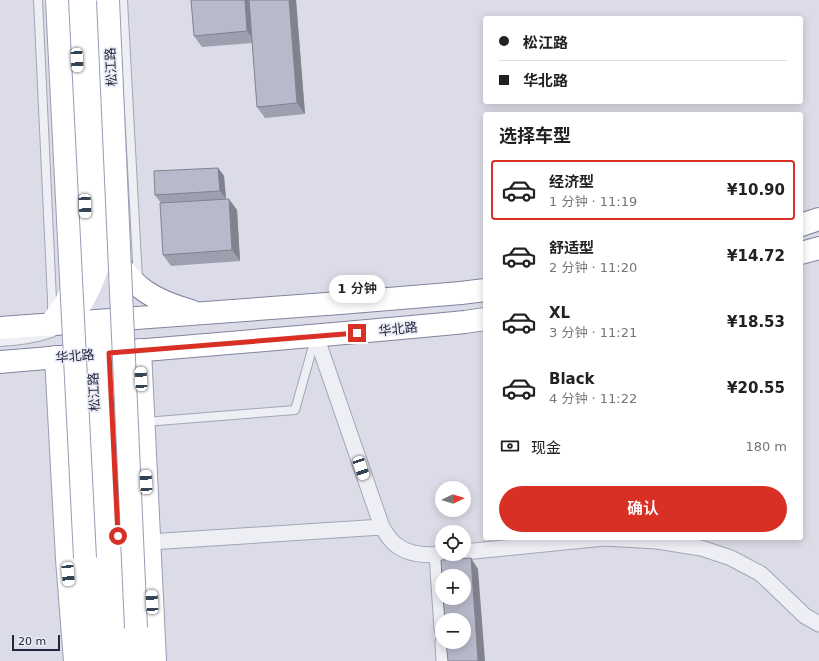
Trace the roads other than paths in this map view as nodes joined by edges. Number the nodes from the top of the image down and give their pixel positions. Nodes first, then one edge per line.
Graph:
1 (38, 0) edge
2 (57, 0) edge
3 (74, 0) edge
4 (92, 0) edge
5 (108, 0) edge
6 (123, 0) edge
7 (92, 193) junction
8 (134, 208) junction
9 (54, 210) junction
10 (819, 220) edge
11 (803, 224) edge
12 (103, 229) junction
13 (819, 248) edge
14 (803, 252) edge
15 (139, 287) junction
16 (483, 290) edge
17 (200, 313) junction
18 (483, 319) edge
19 (97, 321) junction
20 (59, 324) junction
21 (0, 328) edge
22 (0, 335) edge
23 (316, 336) junction
24 (0, 342) edge
25 (140, 350) junction
26 (100, 353) junction
27 (56, 357) junction
28 (0, 362) edge
29 (102, 395) junction
30 (143, 422) junction
31 (382, 527) junction
32 (584, 540) edge
33 (639, 540) edge
34 (149, 542) junction
35 (471, 551) edge
36 (435, 554) edge
37 (439, 561) edge
38 (441, 613) edge
39 (819, 624) edge
40 (443, 649) edge
41 (75, 661) edge
42 (92, 661) edge
43 (107, 661) edge
44 (124, 661) edge
45 (137, 661) edge
46 (155, 661) edge
47 (444, 661) edge

1 - 9 lane
2 - 42 main road, 松江路, bridge
3 - 7 main road, 松江路
4 - 7 main road, 松江路
5 - 45 main road, 松江路, bridge
6 - 8 lane
7 - 8 lane
7 - 9 lane
7 - 12 main road, 松江路
7 - 20 main road, 松江路
8 - 15 lane
9 - 20 lane
10 - 11 main road
12 - 15 main road
12 - 20 main road, 松江路
13 - 14 main road
15 - 17 main road
16 - 17 main road
17 - 19 main road
18 - 23 main road, 华北路
19 - 20 main road
19 - 26 main road, 松江路
20 - 21 main road
20 - 22 lane
20 - 24 lane
23 - 25 main road, 华北路
23 - 30 lane
23 - 31 street
25 - 26 main road, 华北路
25 - 30 main road
26 - 27 main road, 华北路
26 - 29 main road, 松江路
27 - 28 main road, 华北路
27 - 29 main road
27 - 41 main road
29 - 30 main road
29 - 43 main road, 松江路
29 - 44 main road, 松江路
30 - 34 main road
31 - 34 street
31 - 36 street
32 - 35 street
33 - 39 street
34 - 46 main road
37 - 38 street
40 - 47 street

